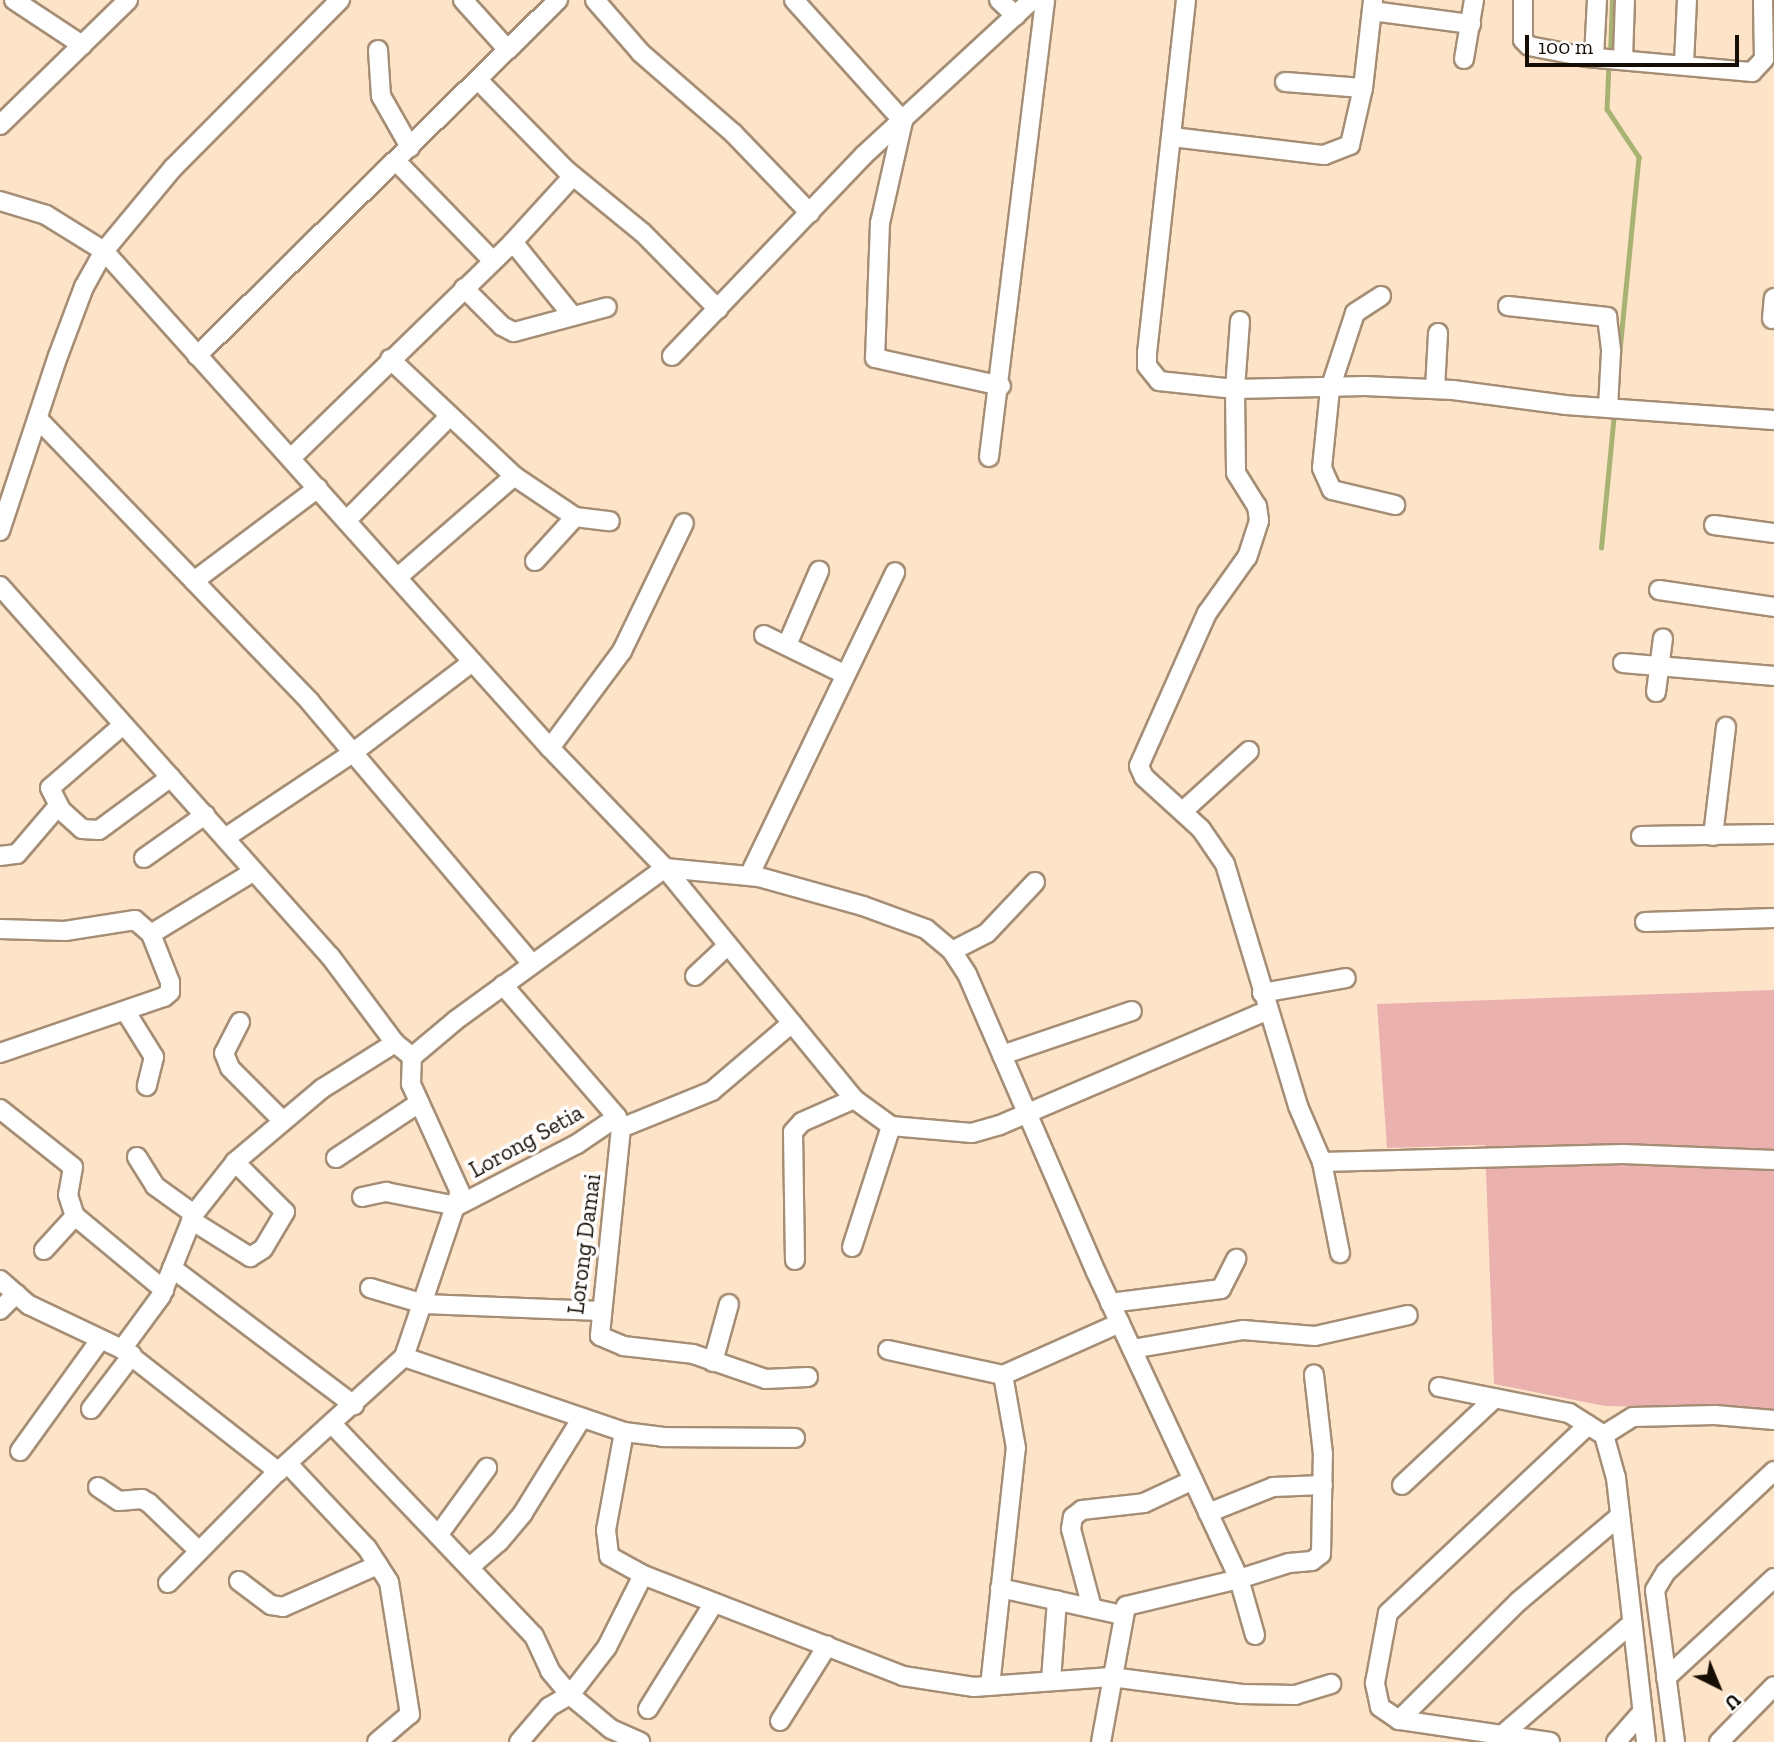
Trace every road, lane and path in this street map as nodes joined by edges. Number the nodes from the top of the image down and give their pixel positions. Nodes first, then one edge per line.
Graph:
1 (14, 0) edge
2 (128, 0) edge
3 (340, 0) edge
4 (463, 0) edge
5 (558, 0) edge
6 (595, 0) edge
7 (794, 0) edge
8 (999, 0) edge
9 (1032, 0) edge
10 (1045, 0) edge
11 (1186, 0) edge
12 (1474, 0) edge
13 (1522, 0) edge
14 (1597, 0) edge
15 (1625, 0) edge
16 (1687, 0) edge
17 (1763, 0) edge
18 (1372, 6) edge
19 (1016, 16) junction
20 (1471, 24) junction
21 (82, 45) junction
22 (378, 50) dead end
23 (508, 50) junction
24 (1609, 58) junction
25 (1464, 59) dead end
26 (1684, 63) junction
27 (478, 80) junction
28 (1285, 82) dead end
29 (1363, 88) junction
30 (903, 121) junction
31 (0, 125) edge
32 (1172, 137) junction
33 (410, 147) junction
34 (396, 161) junction
35 (573, 176) junction
36 (0, 201) edge
37 (810, 213) junction
38 (513, 242) junction
39 (104, 251) junction
40 (493, 261) junction
41 (464, 288) junction
42 (1381, 296) dead end
43 (1774, 298) edge
44 (1508, 306) dead end
45 (607, 307) dead end
46 (718, 309) junction
47 (571, 314) junction
48 (1772, 319) dead end
49 (1240, 321) dead end
50 (1438, 333) dead end
51 (197, 356) junction
52 (672, 356) dead end
53 (390, 359) junction
54 (1001, 386) junction
55 (1234, 389) junction
56 (1330, 389) junction
57 (1435, 389) junction
58 (1615, 409) junction
59 (449, 417) junction
60 (1774, 420) edge
61 (40, 421) junction
62 (989, 457) dead end
63 (291, 458) junction
64 (514, 476) junction
65 (318, 488) junction
66 (1395, 505) dead end
67 (575, 517) junction
68 (347, 520) junction
69 (610, 521) dead end
70 (684, 523) dead end
71 (1714, 525) dead end
72 (0, 531) edge
73 (1774, 533) edge
74 (535, 561) dead end
75 (819, 571) dead end
76 (895, 572) dead end
77 (398, 577) junction
78 (194, 581) junction
79 (0, 586) edge
80 (1659, 590) dead end
81 (1774, 607) edge
82 (764, 635) dead end
83 (1662, 638) dead end
84 (787, 645) junction
85 (472, 662) junction
86 (1623, 663) dead end
87 (1659, 666) junction
88 (845, 674) junction
89 (1774, 676) edge
90 (1656, 692) dead end
91 (123, 724) junction
92 (1726, 727) dead end
93 (550, 748) junction
94 (1249, 751) dead end
95 (351, 754) junction
96 (171, 777) junction
97 (58, 806) junction
98 (1183, 811) junction
99 (205, 815) junction
100 (1774, 834) edge
101 (1641, 835) dead end
102 (1713, 836) junction
103 (225, 838) junction
104 (0, 856) edge
105 (144, 858) dead end
106 (665, 868) junction
107 (253, 872) junction
108 (749, 876) junction
109 (1035, 882) dead end
110 (1774, 918) edge
111 (1645, 922) dead end
112 (0, 929) edge
113 (151, 934) junction
114 (728, 945) junction
115 (952, 951) junction
116 (532, 964) junction
117 (695, 976) dead end
118 (1346, 978) dead end
119 (503, 985) junction
120 (1265, 1002) junction
121 (1132, 1011) dead end
122 (126, 1012) junction
123 (240, 1022) dead end
124 (792, 1023) junction
125 (395, 1043) junction
126 (0, 1053) edge
127 (1002, 1055) junction
128 (412, 1057) junction
129 (146, 1086) dead end
130 (854, 1099) junction
131 (419, 1104) junction
132 (0, 1109) edge
133 (1027, 1112) junction
134 (283, 1121) junction
135 (619, 1122) junction
136 (891, 1126) junction
137 (137, 1157) dead end
138 (336, 1158) dead end
139 (1774, 1160) edge
140 (235, 1162) junction
141 (1322, 1162) junction
142 (362, 1197) dead end
143 (457, 1206) junction
144 (75, 1216) junction
145 (193, 1217) junction
146 (852, 1247) dead end
147 (44, 1250) dead end
148 (1340, 1253) dead end
149 (1236, 1259) dead end
150 (794, 1260) dead end
151 (172, 1268) junction
152 (0, 1280) edge
153 (370, 1288) dead end
154 (164, 1290) junction
155 (16, 1294) junction
156 (1110, 1303) junction
157 (424, 1304) junction
158 (729, 1304) dead end
159 (0, 1310) edge
160 (600, 1311) junction
161 (1408, 1315) dead end
162 (1120, 1323) junction
163 (100, 1340) junction
164 (1132, 1349) junction
165 (888, 1350) dead end
166 (127, 1352) junction
167 (404, 1357) junction
168 (713, 1362) junction
169 (1003, 1375) junction
170 (1314, 1376) dead end
171 (807, 1377) dead end
172 (1439, 1387) dead end
173 (1495, 1398) junction
174 (354, 1405) junction
175 (91, 1409) dead end
176 (582, 1419) junction
177 (1774, 1420) edge
178 (333, 1425) junction
179 (1588, 1425) junction
180 (1609, 1430) junction
181 (624, 1432) junction
182 (795, 1438) dead end
183 (20, 1451) dead end
184 (283, 1468) junction
185 (486, 1468) dead end
186 (1774, 1471) edge
187 (1193, 1480) junction
188 (1323, 1485) junction
189 (1402, 1485) dead end
190 (98, 1487) dead end
191 (1208, 1513) junction
192 (1619, 1516) junction
193 (439, 1534) junction
194 (199, 1551) junction
195 (378, 1565) junction
196 (471, 1566) junction
197 (643, 1575) junction
198 (1774, 1578) edge
199 (1239, 1579) junction
200 (239, 1581) dead end
201 (168, 1583) dead end
202 (1000, 1588) junction
203 (1057, 1600) junction
204 (714, 1603) junction
205 (1092, 1608) junction
206 (1122, 1615) junction
207 (1630, 1625) junction
208 (1255, 1635) dead end
209 (827, 1646) junction
210 (1111, 1677) junction
211 (1666, 1678) junction
212 (1051, 1680) junction
213 (1331, 1684) dead end
214 (990, 1686) junction
215 (1774, 1686) edge
216 (570, 1695) junction
217 (648, 1709) dead end
218 (1642, 1712) junction
219 (1399, 1720) junction
220 (780, 1721) dead end
221 (1502, 1735) junction
222 (377, 1742) edge
223 (519, 1742) edge
224 (640, 1742) edge
225 (1101, 1742) edge
226 (1550, 1742) edge
227 (1616, 1742) edge
228 (1646, 1742) edge
229 (1675, 1742) edge
230 (1718, 1742) edge

1 - 21 street
2 - 21 street
3 - 39 street
4 - 23 street
5 - 23 street
6 - 37 street
7 - 30 street
8 - 19 street
9 - 19 street
10 - 54 street
11 - 32 street
12 - 20 street
13 - 24 street
14 - 24 street
15 - 24 street
16 - 26 street
17 - 26 street
18 - 20 street
18 - 29 street
19 - 30 street
20 - 25 street
21 - 31 street
22 - 33 street
23 - 27 street
24 - 26 street
27 - 33 street
27 - 35 street
28 - 29 street
29 - 32 street
30 - 37 street
30 - 54 street
32 - 55 street
33 - 34 street
34 - 40 street
34 - 51 street
35 - 38 street
35 - 46 street
36 - 39 street
37 - 46 street
38 - 40 street
38 - 47 street
39 - 51 street
39 - 61 street
40 - 41 street
41 - 47 street
41 - 53 street
42 - 56 street
43 - 48 street
44 - 58 street
45 - 47 street
46 - 52 street
49 - 55 street
50 - 57 street
51 - 63 street
53 - 59 street
53 - 63 street
54 - 62 street
55 - 56 street
55 - 98 street
56 - 57 street
56 - 66 street
57 - 58 street
58 - 60 street
59 - 64 street
59 - 68 street
61 - 72 street
61 - 78 street
63 - 65 street
64 - 67 street
64 - 77 street
65 - 68 street
65 - 78 street
67 - 69 street
67 - 74 street
68 - 77 street
70 - 93 street
71 - 73 street
75 - 84 street
76 - 88 street
77 - 85 street
78 - 95 street
79 - 91 street
80 - 81 street
82 - 84 street
83 - 87 street
84 - 88 street
85 - 93 street
85 - 95 street
86 - 87 street
87 - 89 street
87 - 90 street
88 - 108 street
91 - 96 street
91 - 97 street
92 - 102 street
93 - 106 street
94 - 98 street
95 - 103 street
95 - 116 street
96 - 97 street
96 - 99 street
97 - 104 street
98 - 120 street
99 - 103 street
99 - 105 street
100 - 102 street
101 - 102 street
103 - 107 street
106 - 108 street
106 - 114 street
106 - 116 street
107 - 113 street
107 - 125 street
108 - 115 street
109 - 115 street
110 - 111 street
112 - 113 street
113 - 122 street
114 - 117 street
114 - 124 street
115 - 127 street
116 - 119 street
118 - 120 street
119 - 128 street
119 - 135 street
120 - 133 street
120 - 141 street
121 - 127 street
122 - 126 street
122 - 129 street
123 - 134 street
124 - 130 street
124 - 135 street, Lorong Setia
125 - 128 street
125 - 134 street
127 - 133 street
128 - 131 street
130 - 136 street
130 - 150 street
131 - 138 street
131 - 143 street
132 - 144 street
133 - 136 street
133 - 156 street
134 - 140 street
135 - 143 street, Lorong Setia
135 - 160 street, Lorong Damai
136 - 146 street
137 - 145 street
139 - 141 street
140 - 145 street
140 - 145 street
141 - 148 street
142 - 143 street
143 - 157 street
144 - 147 street
144 - 154 street
145 - 151 street
149 - 156 street
151 - 154 street
151 - 174 street
152 - 155 street
153 - 157 street
154 - 166 street
155 - 159 street
155 - 163 street
156 - 162 street
157 - 160 street
157 - 167 street
158 - 168 street
160 - 168 street, Lorong Damai
161 - 164 street
162 - 164 street
162 - 169 street
163 - 166 street
163 - 183 street
164 - 187 street
165 - 169 street
166 - 175 street
166 - 184 street
167 - 174 street
167 - 176 street
168 - 171 street, Lorong Damai
169 - 202 street
170 - 188 street
172 - 173 street
173 - 179 street
173 - 189 street
174 - 178 street
176 - 181 street
176 - 196 street
177 - 180 street
178 - 184 street
178 - 193 street
179 - 180 street
179 - 219 street
180 - 192 street
181 - 182 street
181 - 197 street
184 - 194 street
184 - 195 street
185 - 193 street
186 - 211 street
187 - 191 street
187 - 205 street
188 - 191 street
188 - 199 street
190 - 194 street
191 - 199 street
192 - 207 street
192 - 219 street
193 - 196 street
194 - 201 street
195 - 200 street
195 - 222 street
196 - 216 street
197 - 204 street
197 - 216 street
198 - 211 street
199 - 206 street
199 - 208 street
202 - 203 street
202 - 214 street
203 - 205 street
203 - 212 street
204 - 209 street
204 - 217 street
205 - 206 street
206 - 210 street
207 - 218 street
207 - 221 street
209 - 214 street
209 - 220 street
210 - 212 street
210 - 213 street
210 - 225 street
211 - 229 street
212 - 214 street
215 - 230 street
216 - 223 street
216 - 224 street
218 - 227 street
218 - 228 street
219 - 221 street
221 - 226 street

